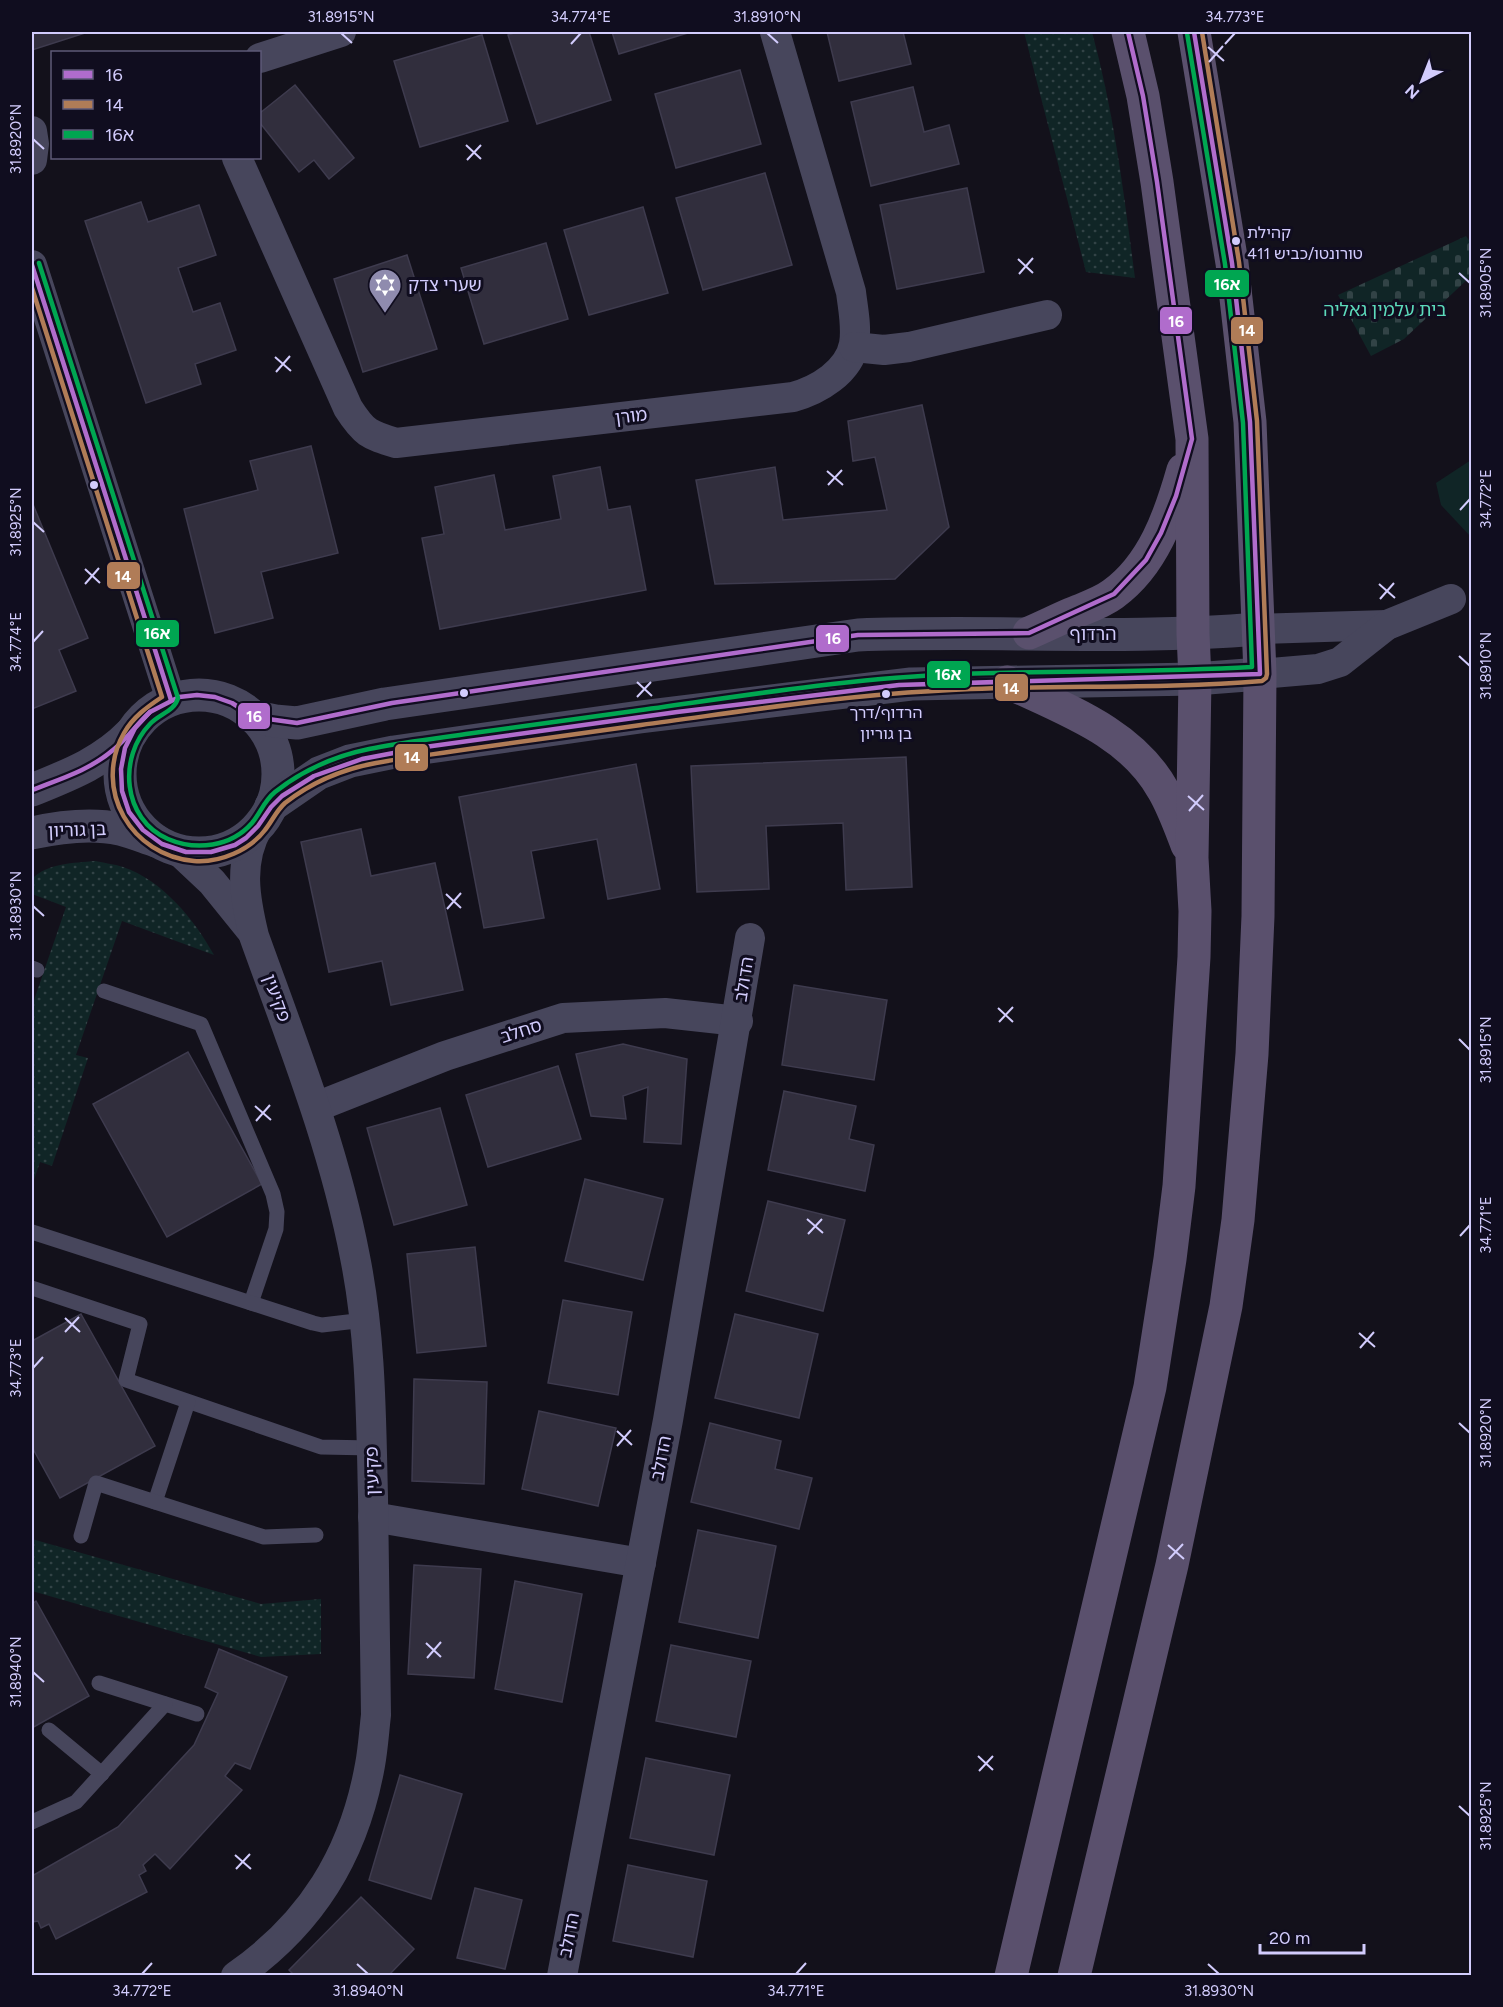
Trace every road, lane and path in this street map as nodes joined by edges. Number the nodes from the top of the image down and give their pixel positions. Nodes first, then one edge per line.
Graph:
1 (341, 32) edge
2 (775, 32) edge
3 (1128, 32) edge
4 (1194, 32) edge
5 (261, 58) edge
6 (51, 124) edge
7 (32, 131) edge
8 (237, 159) edge
9 (32, 160) edge
10 (32, 265) edge
11 (1047, 315) dead end
12 (854, 346) junction
13 (1192, 440) junction
14 (1451, 599) dead end
15 (1387, 625) junction
16 (1258, 629) junction
17 (1029, 633) junction
18 (1193, 634) junction
19 (1260, 675) junction
20 (1195, 679) junction
21 (1007, 682) junction
22 (171, 700) junction
23 (251, 716) junction
24 (132, 731) junction
25 (32, 790) edge
26 (264, 817) junction
27 (32, 833) edge
28 (167, 846) junction
29 (1192, 858) junction
30 (254, 936) junction
31 (750, 938) dead end
32 (104, 991) dead end
33 (738, 1021) junction
34 (316, 1107) junction
35 (32, 1232) edge
36 (32, 1288) edge
37 (251, 1303) junction
38 (365, 1320) junction
39 (188, 1402) junction
40 (372, 1448) junction
41 (155, 1502) junction
42 (373, 1517) junction
43 (316, 1535) dead end
44 (81, 1536) dead end
45 (640, 1563) junction
46 (99, 1683) dead end
47 (165, 1704) junction
48 (197, 1714) dead end
49 (49, 1730) dead end
50 (102, 1773) junction
51 (32, 1822) edge
52 (268, 1967) edge
53 (236, 1976) edge
54 (562, 1976) edge
55 (1011, 1976) edge
56 (1074, 1976) edge

1 - 5 street
2 - 12 street
3 - 13 main road
4 - 16 main road
6 - 7 street
7 - 9 street
8 - 12 street, מורן
10 - 22 street
11 - 12 street
13 - 17 main road
13 - 18 main road
14 - 15 street
15 - 16 street
15 - 19 street
16 - 18 street, הרדוף
16 - 19 main road
17 - 18 street, הרדוף
17 - 23 street, הרדוף
18 - 20 main road
19 - 20 street
19 - 56 main road
20 - 21 street
20 - 29 main road
21 - 26 street
21 - 29 main road
22 - 23 street
22 - 24 street
23 - 26 street
24 - 25 street
24 - 28 street
26 - 28 street
26 - 30 street, פקיעין
27 - 28 street, בן גוריון
28 - 30 street, פקיעין
29 - 55 main road
30 - 34 street, פקיעין
31 - 33 street, הדולב
32 - 37 lane
33 - 34 street, סחלב
33 - 45 street, הדולב
34 - 38 street, פקיעין
35 - 37 lane
36 - 39 lane
37 - 38 lane
38 - 40 street, פקיעין
39 - 40 lane
39 - 41 lane
40 - 42 street, פקיעין
41 - 43 lane
41 - 44 lane
42 - 45 street
42 - 52 street, פקיעין
45 - 54 street, הדולב
46 - 47 lane
47 - 48 lane
47 - 50 lane
49 - 50 lane
50 - 51 lane
52 - 53 street, פקיעין

